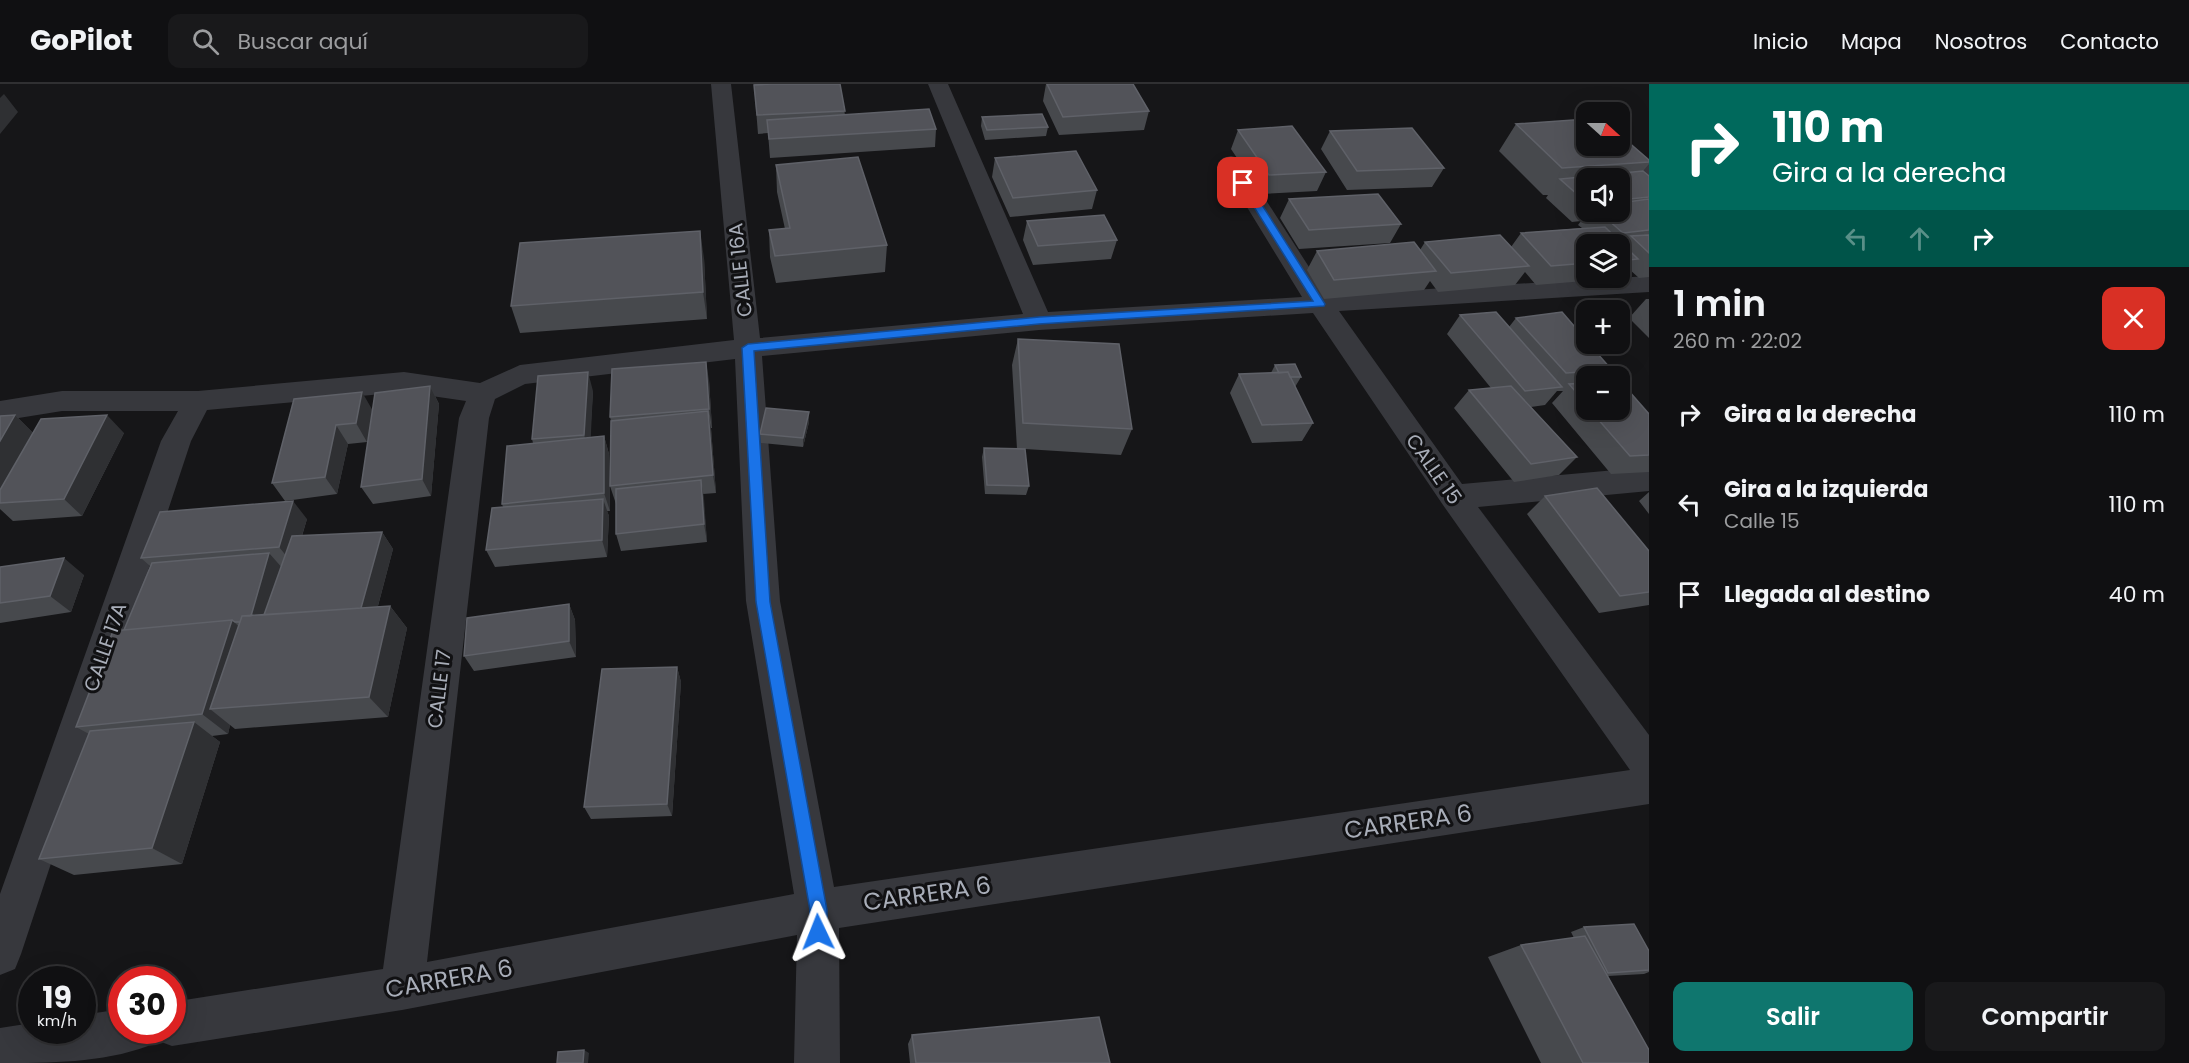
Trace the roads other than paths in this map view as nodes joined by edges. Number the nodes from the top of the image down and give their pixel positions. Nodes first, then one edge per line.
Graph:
1 (722, 84) edge
2 (938, 84) edge
3 (1627, 156) edge
4 (1231, 163) dead end
5 (1649, 176) edge
6 (1649, 284) edge
7 (1320, 304) junction
8 (1039, 321) junction
9 (748, 348) junction
10 (483, 393) junction
11 (198, 401) junction
12 (0, 411) edge
13 (1649, 479) edge
14 (1454, 497) junction
15 (1649, 766) edge
16 (1649, 786) edge
17 (818, 910) junction
18 (0, 954) edge
19 (402, 988) junction
20 (186, 1022) edge
21 (108, 1034) edge
22 (0, 1051) edge
23 (817, 1063) edge

1 - 9 street, CALLE 16A
2 - 8 street
3 - 5 street
4 - 7 street, CALLE 15
6 - 7 street
7 - 8 street
7 - 14 street, CALLE 15
8 - 9 street
9 - 10 street
9 - 17 street, CALLE 16A
10 - 11 street
10 - 19 street, CALLE 17
11 - 12 street
11 - 18 street, CALLE 17A
13 - 14 street
14 - 15 street, CALLE 15
16 - 17 street, CARRERA 6
17 - 19 street, CARRERA 6
17 - 23 street, CALLE 16A
19 - 20 street, CARRERA 6
21 - 22 street

